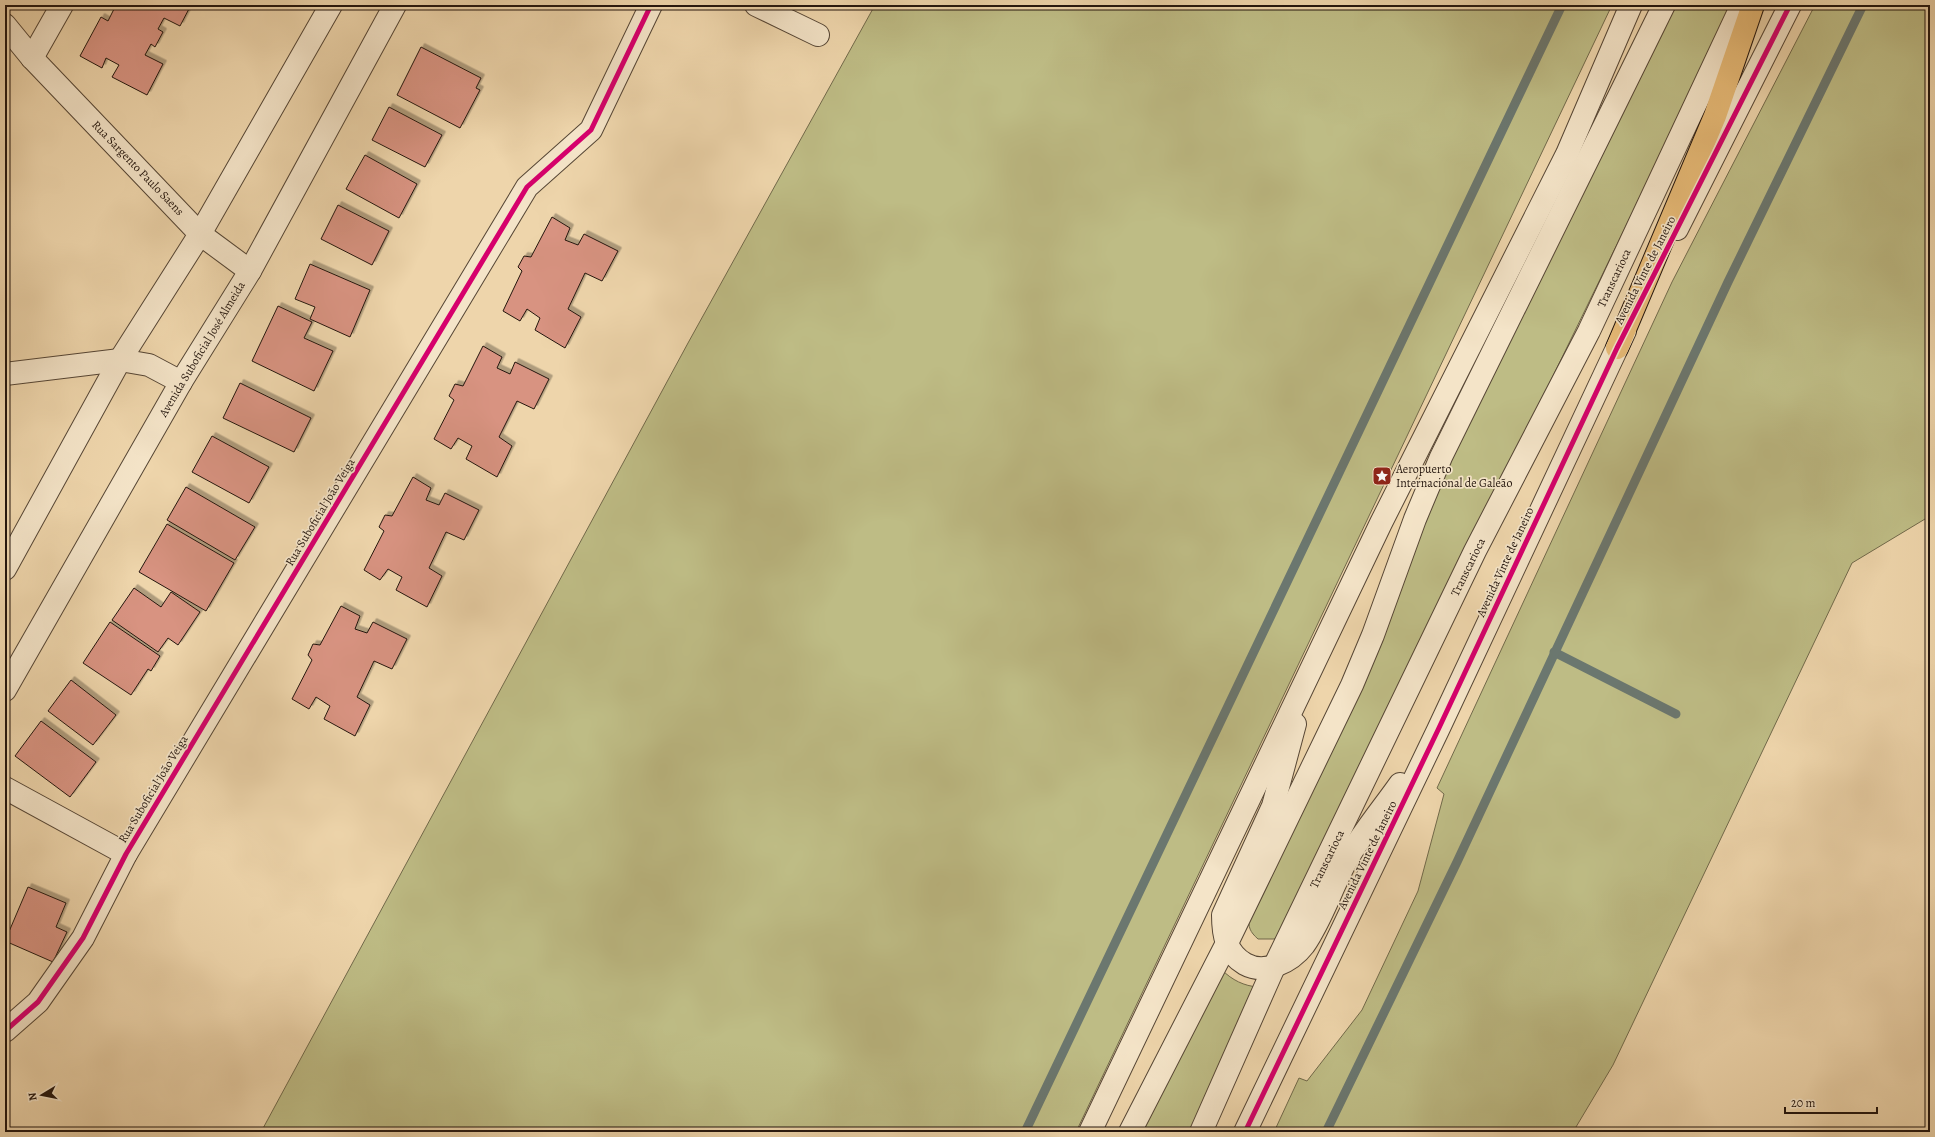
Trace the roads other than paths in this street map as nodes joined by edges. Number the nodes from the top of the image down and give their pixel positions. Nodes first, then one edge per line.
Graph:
1 (62, 5) edge
2 (331, 5) edge
3 (395, 5) edge
4 (651, 5) edge
5 (756, 5) edge
6 (1632, 5) edge
7 (1664, 5) edge
8 (1742, 5) edge
9 (1753, 5) edge
10 (1790, 5) edge
11 (5, 25) edge
12 (818, 36) dead end
13 (32, 58) junction
14 (200, 234) junction
15 (250, 271) junction
16 (1617, 348) junction
17 (120, 360) junction
18 (5, 374) edge
19 (181, 382) junction
20 (5, 569) edge
21 (1311, 669) junction
22 (5, 690) edge
23 (1438, 730) junction
24 (5, 788) edge
25 (126, 854) junction
26 (1227, 943) junction
27 (1274, 967) junction
28 (5, 1031) edge
29 (1090, 1132) edge
30 (1130, 1132) edge
31 (1201, 1132) edge
32 (1245, 1132) edge

1 - 13 street
2 - 14 street
3 - 15 street, Avenida Suboficial José Almeida
4 - 25 street, Rua Suboficial João Veiga
5 - 12 street
6 - 21 street
7 - 26 street
8 - 27 street, Transcarioca
9 - 16 main road
10 - 16 street, Avenida Vinte de Janeiro
11 - 13 street, Rua Sargento Paulo Saens
13 - 14 street, Rua Sargento Paulo Saens
14 - 15 street, Rua Sargento Paulo Saens
14 - 17 street
15 - 19 street, Avenida Suboficial José Almeida
16 - 23 street, Avenida Vinte de Janeiro
17 - 18 street
17 - 19 street
17 - 20 street
19 - 22 street, Avenida Suboficial José Almeida
21 - 26 street
21 - 29 street
23 - 27 street
23 - 32 street, Avenida Vinte de Janeiro
24 - 25 street
25 - 28 street, Rua Suboficial João Veiga
26 - 27 street
26 - 30 street
27 - 31 street, Transcarioca

